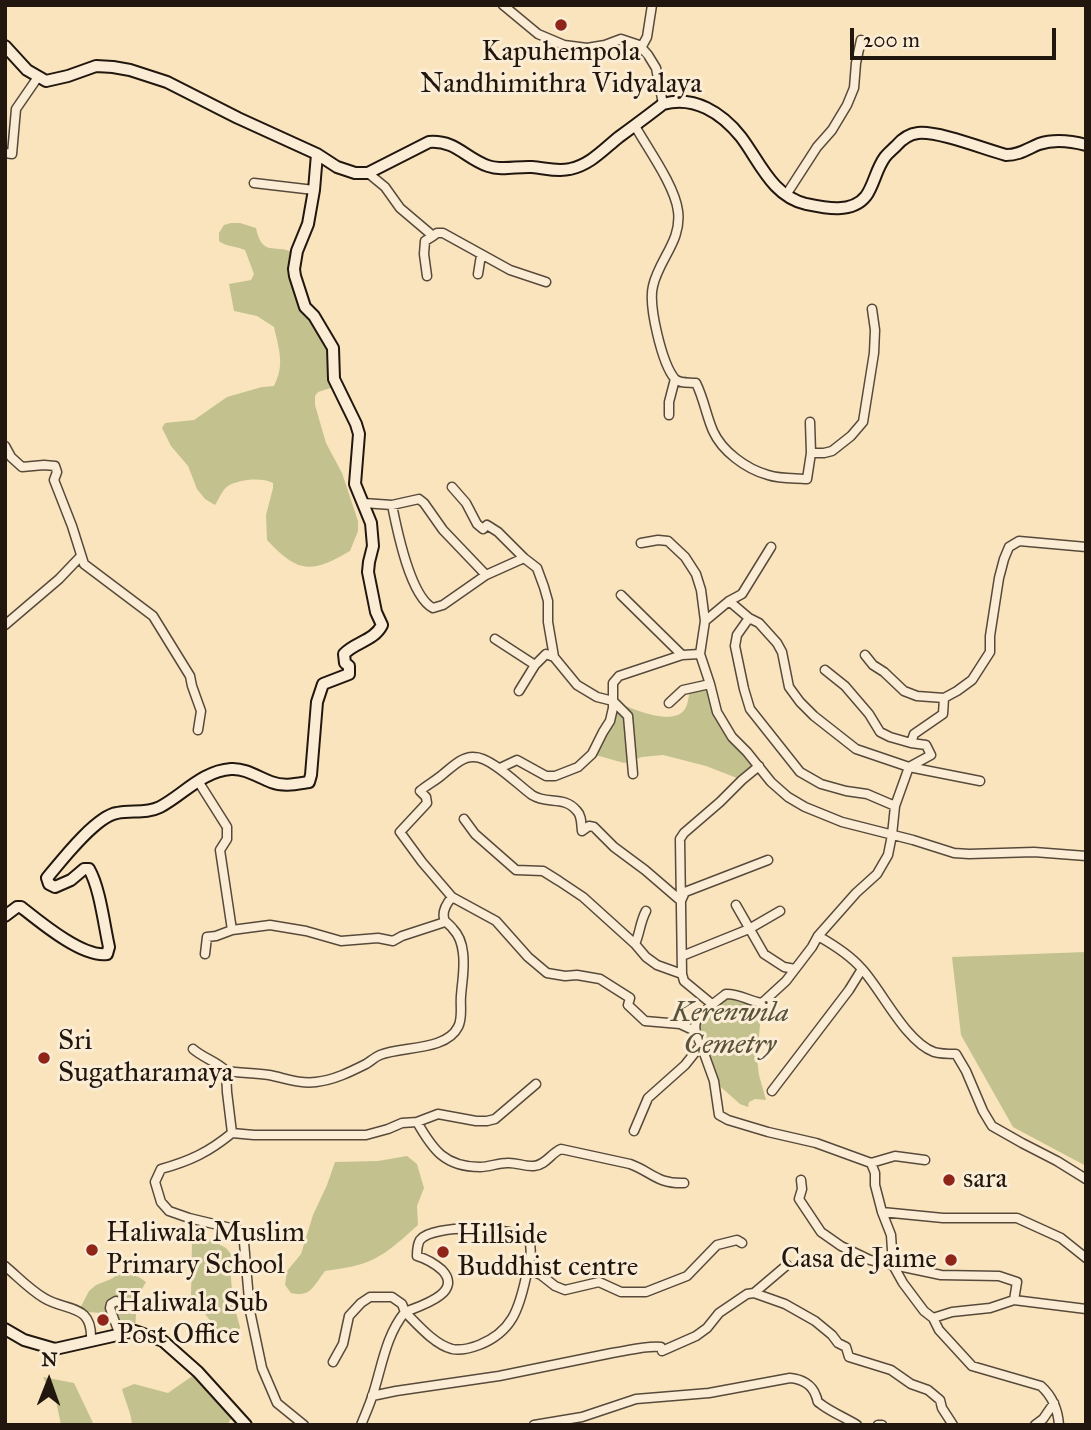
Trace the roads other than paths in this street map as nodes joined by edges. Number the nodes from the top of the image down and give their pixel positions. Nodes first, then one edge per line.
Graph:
1 (503, 5) edge
2 (652, 5) edge
3 (861, 40) dead end
4 (5, 46) edge
5 (641, 48) junction
6 (38, 77) junction
7 (663, 104) junction
8 (635, 126) junction
9 (1086, 145) edge
10 (5, 153) edge
11 (317, 155) junction
12 (368, 173) junction
13 (254, 183) dead end
14 (314, 190) junction
15 (786, 195) junction
16 (433, 236) junction
17 (481, 255) junction
18 (478, 274) dead end
19 (427, 276) dead end
20 (546, 282) dead end
21 (872, 309) dead end
22 (676, 379) junction
23 (668, 415) dead end
24 (810, 422) dead end
25 (5, 446) edge
26 (811, 453) junction
27 (452, 487) dead end
28 (363, 503) junction
29 (392, 505) junction
30 (641, 543) dead end
31 (771, 547) dead end
32 (1086, 547) edge
33 (80, 557) junction
34 (523, 558) junction
35 (486, 575) junction
36 (621, 595) dead end
37 (729, 601) junction
38 (749, 618) junction
39 (705, 621) junction
40 (5, 625) edge
41 (495, 639) dead end
42 (700, 654) junction
43 (682, 655) junction
44 (865, 655) dead end
45 (554, 657) junction
46 (535, 665) junction
47 (825, 670) dead end
48 (710, 684) junction
49 (519, 691) dead end
50 (944, 698) junction
51 (614, 701) junction
52 (669, 703) dead end
53 (198, 730) dead end
54 (911, 743) junction
55 (759, 766) junction
56 (909, 767) junction
57 (500, 768) junction
58 (633, 774) dead end
59 (198, 781) junction
60 (980, 781) dead end
61 (895, 806) junction
62 (464, 818) dead end
63 (892, 835) junction
64 (1086, 856) edge
65 (768, 860) dead end
66 (452, 897) junction
67 (681, 901) junction
68 (736, 905) dead end
69 (646, 911) dead end
70 (779, 911) dead end
71 (5, 916) edge
72 (445, 922) junction
73 (749, 929) junction
74 (232, 930) junction
75 (818, 936) junction
76 (635, 944) junction
77 (205, 954) dead end
78 (682, 956) junction
79 (795, 969) junction
80 (862, 969) junction
81 (682, 974) junction
82 (713, 1005) junction
83 (695, 1031) junction
84 (701, 1045) junction
85 (193, 1049) dead end
86 (226, 1071) junction
87 (536, 1084) dead end
88 (772, 1091) dead end
89 (417, 1122) junction
90 (634, 1131) dead end
91 (232, 1133) junction
92 (925, 1160) dead end
93 (871, 1163) junction
94 (1086, 1179) edge
95 (800, 1180) dead end
96 (684, 1183) dead end
97 (882, 1212) junction
98 (743, 1243) dead end
99 (1086, 1258) edge
100 (787, 1265) dead end
101 (893, 1265) junction
102 (5, 1266) edge
103 (527, 1269) junction
104 (754, 1293) junction
105 (1014, 1300) junction
106 (143, 1303) dead end
107 (1086, 1309) edge
108 (405, 1312) junction
109 (933, 1318) junction
110 (5, 1329) edge
111 (119, 1333) junction
112 (91, 1341) junction
113 (333, 1362) dead end
114 (372, 1396) junction
115 (1054, 1403) junction
116 (246, 1425) edge
117 (304, 1425) edge
118 (360, 1425) edge
119 (534, 1425) edge
120 (857, 1425) edge
121 (953, 1425) edge
122 (1035, 1425) edge
123 (1059, 1425) edge

1 - 5 street
2 - 5 street
3 - 15 street
4 - 6 street
5 - 7 street
6 - 10 street
6 - 11 street
7 - 8 street
7 - 15 street
8 - 12 street
8 - 22 street
9 - 15 street
11 - 12 street
11 - 14 street
12 - 16 street
13 - 14 street
14 - 28 street
16 - 17 street
16 - 19 street
17 - 18 street
17 - 20 street
21 - 26 street
22 - 23 street
22 - 26 street
24 - 26 street
25 - 33 street
27 - 34 street
28 - 29 street
28 - 59 street
29 - 35 street
29 - 35 street
30 - 39 street
31 - 37 street
32 - 50 street
33 - 40 street
33 - 53 street
34 - 35 street
34 - 45 street
36 - 43 street
37 - 38 street
37 - 39 street
38 - 56 street
38 - 61 street
39 - 42 street
41 - 46 street
42 - 43 street
42 - 48 street
43 - 51 street
44 - 50 street
45 - 46 street
45 - 51 street
46 - 49 street
47 - 54 street
48 - 52 street
48 - 55 street
50 - 54 street
51 - 57 street
51 - 58 street
54 - 56 street
55 - 63 street
55 - 67 street
56 - 60 street
56 - 61 street
57 - 66 street
57 - 67 street
59 - 71 street
59 - 74 street
61 - 63 street
62 - 76 street
63 - 64 street
63 - 75 street
65 - 67 street
66 - 72 street
66 - 83 street
67 - 78 street
68 - 73 street
69 - 76 street
70 - 73 street
72 - 74 street
72 - 86 street
73 - 78 street
73 - 79 street
74 - 77 street
75 - 79 street
75 - 80 street
76 - 81 street
78 - 81 street
79 - 82 street
80 - 88 street
80 - 94 street
81 - 82 street
82 - 83 street
83 - 84 street
84 - 90 street
84 - 93 street
85 - 86 street
86 - 91 street
87 - 89 street
89 - 91 street
89 - 96 street
91 - 117 street
92 - 93 street
93 - 97 street
95 - 101 street
97 - 99 street
97 - 101 street
98 - 103 street
100 - 104 street
101 - 105 street
101 - 109 street
102 - 112 street
103 - 108 street
103 - 108 street
104 - 114 street
104 - 121 street
105 - 107 street
105 - 109 street
106 - 111 street
108 - 113 street
108 - 114 street
109 - 115 street
110 - 112 street
111 - 112 street
111 - 116 street
114 - 118 street
115 - 122 street
115 - 123 street
119 - 120 street

